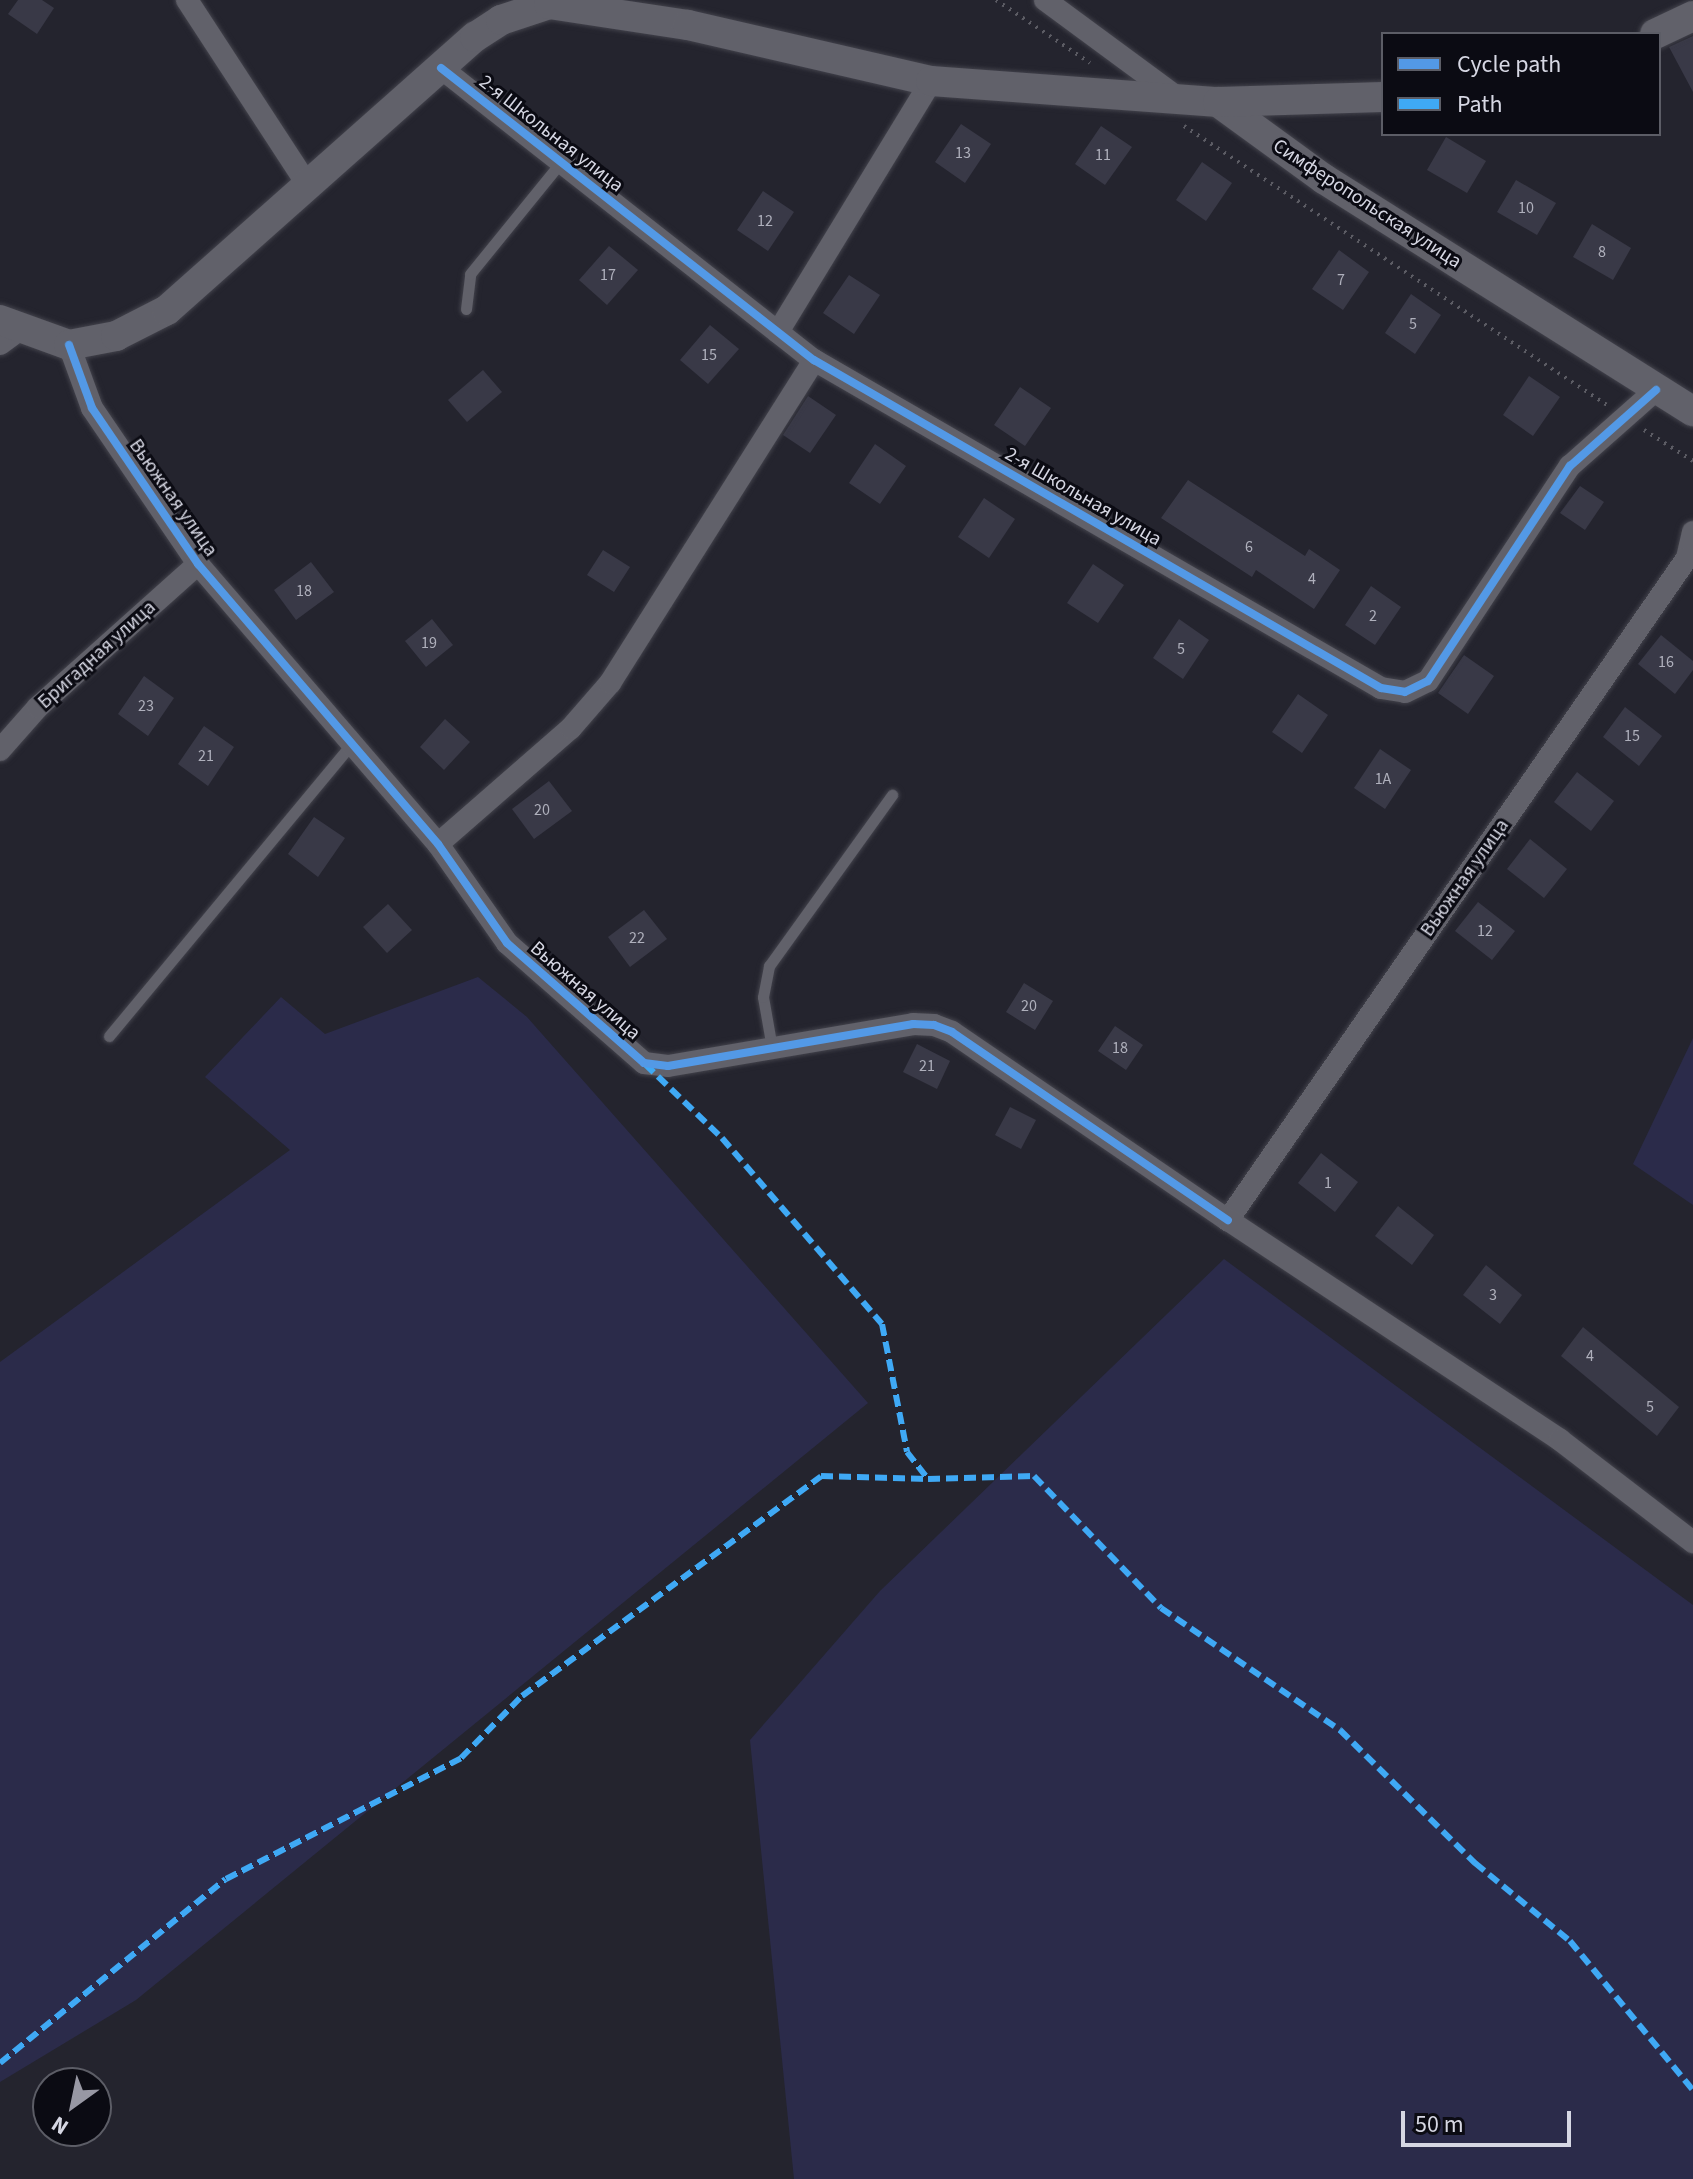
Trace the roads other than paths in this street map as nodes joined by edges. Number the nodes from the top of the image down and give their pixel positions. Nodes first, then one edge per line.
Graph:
1 (187, 0) edge
2 (1045, 0) edge
3 (1693, 16) edge
4 (1659, 32) edge
5 (441, 68) junction
6 (931, 81) junction
7 (1381, 97) edge
8 (1218, 102) junction
9 (1180, 111) junction
10 (561, 162) junction
11 (309, 187) junction
12 (466, 309) dead end
13 (6, 332) edge
14 (778, 332) junction
15 (69, 345) junction
16 (814, 360) junction
17 (1656, 390) junction
18 (1693, 411) edge
19 (1693, 532) edge
20 (198, 564) junction
21 (352, 743) junction
22 (0, 750) edge
23 (892, 795) dead end
24 (438, 844) junction
25 (109, 1036) dead end
26 (772, 1048) junction
27 (1228, 1220) junction
28 (1693, 1542) edge

1 - 11 street
2 - 9 street
3 - 4 street
5 - 6 street
5 - 10 street, 2-я Школьная улица
5 - 11 street
6 - 9 street
6 - 14 street
7 - 8 street
8 - 9 street
8 - 17 street, Симферопольская улица
10 - 12 lane
10 - 14 street, 2-я Школьная улица
11 - 15 street
13 - 15 street
14 - 16 street, 2-я Школьная улица
15 - 20 street, Вьюжная улица
16 - 17 street, 2-я Школьная улица
16 - 24 street
17 - 18 street, Симферопольская улица
19 - 27 street, Вьюжная улица
20 - 21 street, Вьюжная улица
20 - 22 street, Бригадная улица
21 - 24 street, Вьюжная улица
21 - 25 lane
23 - 26 lane
24 - 26 street, Вьюжная улица
26 - 27 street, Вьюжная улица
27 - 28 street, Вьюжная улица

